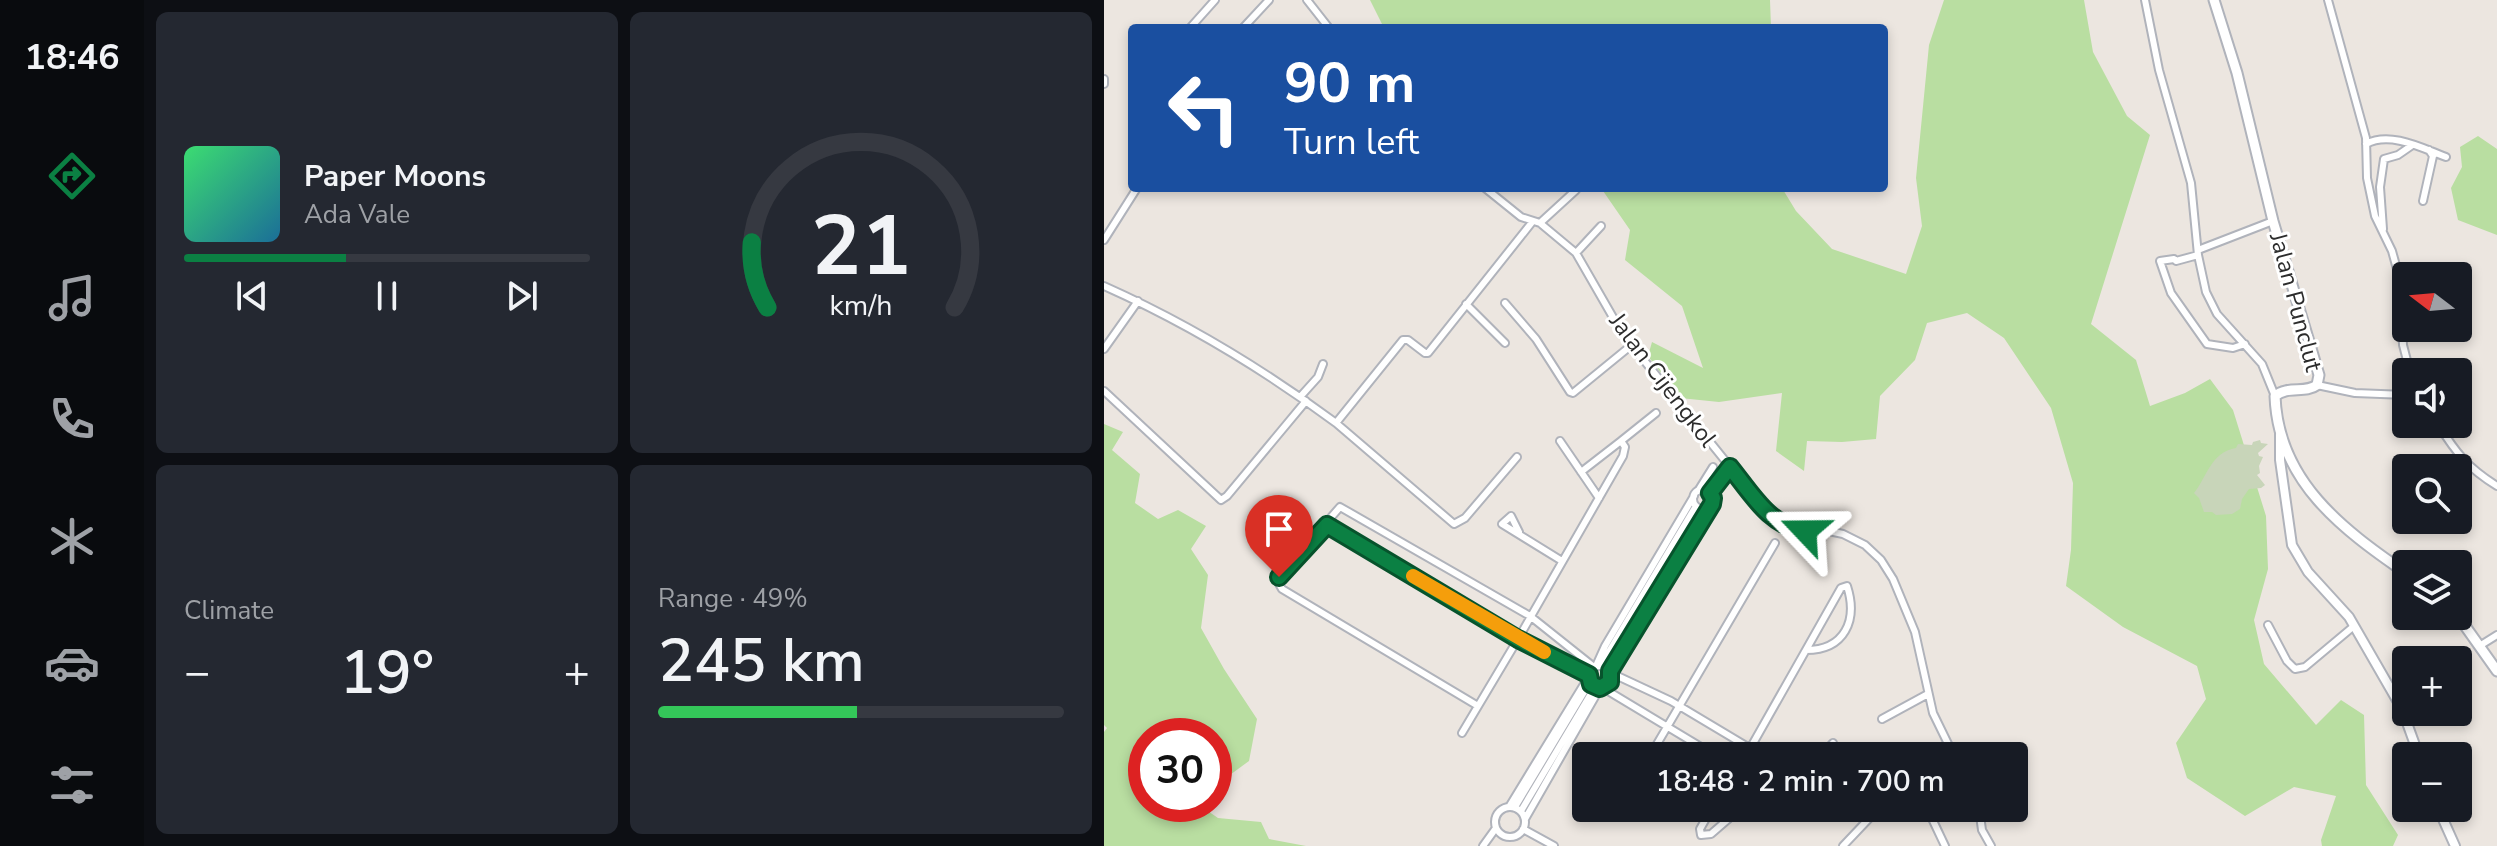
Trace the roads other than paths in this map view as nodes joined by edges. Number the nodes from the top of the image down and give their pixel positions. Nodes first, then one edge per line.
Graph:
1 (1215, 0) edge
2 (1269, 0) edge
3 (1307, 0) edge
4 (2145, 0) edge
5 (2214, 0) edge
6 (2328, 0) edge
7 (1194, 24) edge
8 (1247, 24) edge
9 (1326, 24) edge
10 (2366, 144) junction
11 (2411, 146) junction
12 (2429, 150) junction
13 (2446, 157) dead end
14 (1134, 192) edge
15 (1490, 192) edge
16 (1574, 192) edge
17 (2423, 201) dead end
18 (2273, 221) junction
19 (1537, 222) junction
20 (1601, 226) dead end
21 (2385, 236) junction
22 (1104, 240) edge
23 (1576, 253) junction
24 (2198, 253) junction
25 (1104, 286) edge
26 (1138, 301) junction
27 (1505, 303) dead end
28 (1466, 304) junction
29 (1505, 343) dead end
30 (1633, 344) junction
31 (2245, 344) junction
32 (1104, 349) edge
33 (2406, 358) edge
34 (1323, 364) dead end
35 (2317, 385) junction
36 (1104, 391) edge
37 (2392, 394) edge
38 (2275, 396) junction
39 (1303, 399) junction
40 (1656, 413) dead end
41 (1336, 423) junction
42 (2280, 433) junction
43 (2447, 438) edge
44 (1560, 441) dead end
45 (1621, 441) junction
46 (1517, 457) dead end
47 (1713, 467) dead end
48 (1730, 467) junction
49 (1581, 472) junction
50 (2497, 486) edge
51 (1710, 493) junction
52 (1696, 494) junction
53 (1599, 498) junction
54 (1702, 507) junction
55 (1327, 525) junction
56 (1519, 532) dead end
57 (1775, 543) dead end
58 (1562, 561) junction
59 (2392, 563) edge
60 (1530, 616) junction
61 (2268, 625) dead end
62 (2354, 626) junction
63 (2469, 630) edge
64 (2497, 635) edge
65 (1518, 639) junction
66 (2481, 645) junction
67 (1806, 650) junction
68 (2492, 655) edge
69 (1603, 668) junction
70 (2497, 671) edge
71 (1594, 683) junction
72 (1928, 694) junction
73 (1478, 706) junction
74 (1681, 706) junction
75 (1882, 719) dead end
76 (1669, 725) junction
77 (1462, 733) dead end
78 (1659, 742) edge
79 (1695, 742) edge
80 (1742, 742) edge
81 (1754, 742) edge
82 (1946, 742) edge
83 (2414, 742) edge
84 (1518, 811) junction
85 (1704, 822) edge
86 (1725, 822) edge
87 (1866, 822) edge
88 (1934, 822) edge
89 (1981, 822) edge
90 (2444, 822) edge
91 (1496, 828) junction
92 (1523, 829) junction
93 (1513, 836) junction
94 (1483, 846) edge
95 (1507, 846) edge
96 (1554, 846) edge
97 (1843, 846) edge
98 (1945, 846) edge
99 (1991, 846) edge
100 (2455, 846) edge

1 - 7 street
2 - 8 street
3 - 9 street
4 - 24 street
5 - 18 main road, Jalan Punclut
6 - 10 street
10 - 11 street
10 - 21 street
11 - 12 street
11 - 21 street
12 - 13 street
12 - 17 street
14 - 22 street
15 - 19 street, Jalan Cijengkol
16 - 19 street
18 - 24 street
18 - 35 main road, Jalan Punclut
19 - 23 street, Jalan Cijengkol
19 - 28 street
20 - 23 street
21 - 33 street
23 - 30 street, Jalan Cijengkol
24 - 31 street
24 - 31 street
25 - 26 street
26 - 32 street
26 - 39 street
27 - 30 street
28 - 29 street
28 - 41 street
30 - 48 street, Jalan Cijengkol
31 - 38 street
34 - 39 street
35 - 37 street
35 - 38 main road, Jalan Punclut
36 - 39 street
38 - 42 main road, Jalan Punclut
39 - 41 street
40 - 45 street
41 - 46 street
42 - 59 main road, Jalan Punclut
42 - 62 street
43 - 50 street
44 - 49 street
45 - 49 street
45 - 53 street
47 - 52 street
48 - 51 street
48 - 72 street, Jalan Cijengkol
49 - 53 street
51 - 52 street
51 - 54 street
52 - 54 street
52 - 69 street
53 - 58 street
54 - 69 street
54 - 69 street
55 - 60 street
55 - 65 street
55 - 73 street
56 - 58 street
57 - 74 street
58 - 60 street
60 - 65 street
60 - 69 street
61 - 62 street
62 - 83 street
63 - 66 main road
64 - 66 street
65 - 71 street
65 - 73 street
66 - 68 main road
67 - 67 street
67 - 81 street
68 - 70 main road
69 - 71 street
69 - 71 street
69 - 74 street
71 - 76 street
71 - 84 street
71 - 84 street
72 - 75 street
72 - 82 street, Jalan Cijengkol
73 - 77 street
74 - 76 street
74 - 80 street
76 - 78 street
76 - 79 street
84 - 91 street
84 - 92 street
85 - 86 street
87 - 97 street
88 - 98 street
89 - 99 street
90 - 100 street
91 - 93 street
91 - 94 street
92 - 93 street
92 - 96 street
93 - 95 street

